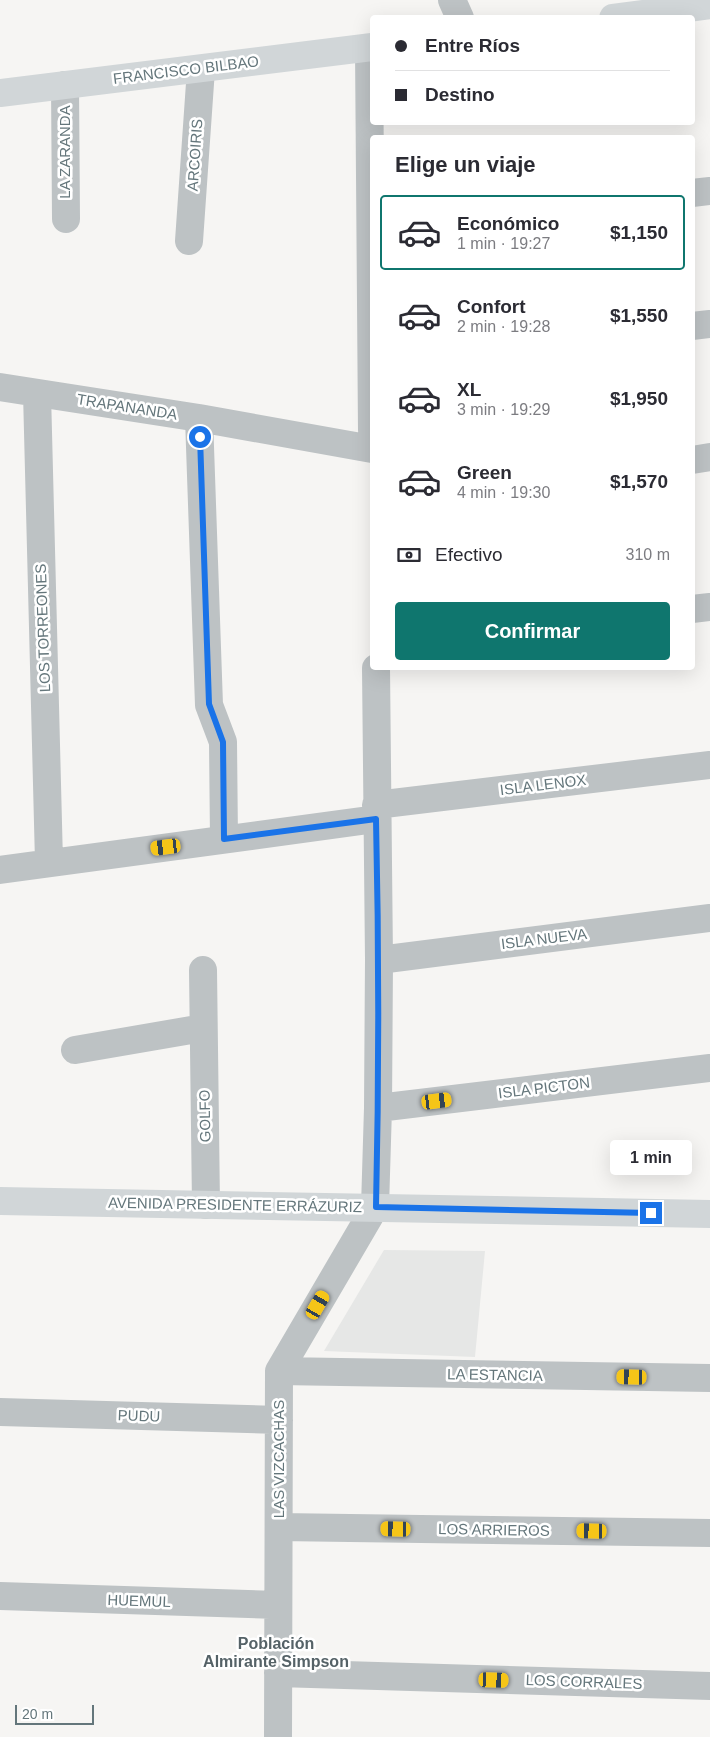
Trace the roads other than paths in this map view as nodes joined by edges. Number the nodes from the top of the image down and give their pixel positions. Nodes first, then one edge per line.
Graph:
1 (452, 0) edge
2 (710, 5) edge
3 (459, 15) edge
4 (635, 15) edge
5 (370, 48) edge
6 (201, 69) junction
7 (65, 85) junction
8 (0, 93) edge
9 (710, 191) edge
10 (695, 193) edge
11 (66, 218) dead end
12 (189, 241) dead end
13 (710, 324) edge
14 (695, 326) edge
15 (0, 387) edge
16 (37, 393) junction
17 (199, 418) junction
18 (370, 449) edge
19 (710, 458) edge
20 (695, 460) edge
21 (710, 607) edge
22 (695, 609) edge
23 (376, 670) edge
24 (710, 765) edge
25 (376, 812) junction
26 (224, 839) junction
27 (49, 862) junction
28 (0, 870) edge
29 (710, 918) edge
30 (379, 960) junction
31 (203, 970) dead end
32 (204, 1028) junction
33 (75, 1050) dead end
34 (710, 1068) edge
35 (378, 1108) junction
36 (0, 1201) edge
37 (206, 1204) junction
38 (376, 1207) junction
39 (710, 1214) edge
40 (279, 1371) junction
41 (710, 1378) edge
42 (0, 1412) edge
43 (279, 1420) junction
44 (278, 1527) junction
45 (710, 1533) edge
46 (0, 1596) edge
47 (278, 1605) junction
48 (278, 1673) junction
49 (710, 1686) edge
50 (278, 1737) edge

1 - 3 street
2 - 4 street
5 - 6 street, FRANCISCO BILBAO
6 - 7 street, FRANCISCO BILBAO
6 - 12 street, ARCOIRIS
7 - 8 street, FRANCISCO BILBAO
7 - 11 street, LA ZARANDA
9 - 10 street
13 - 14 street
15 - 16 street, TRAPANANDA
16 - 17 street, TRAPANANDA
16 - 27 street, LOS TORREONES
17 - 18 street, TRAPANANDA
17 - 26 street
19 - 20 street
21 - 22 street
23 - 25 street
24 - 25 street, ISLA LENOX
25 - 26 street, ISLA LENOX
25 - 30 street
26 - 27 street, ISLA LENOX
27 - 28 street, ISLA LENOX
29 - 30 street, ISLA NUEVA
30 - 35 street
31 - 32 street, GOLFO
32 - 33 street
32 - 37 street, GOLFO
34 - 35 street, ISLA PICTON
35 - 38 street
36 - 37 street, AVENIDA PRESIDENTE ERRÁZURIZ
37 - 38 street, AVENIDA PRESIDENTE ERRÁZURIZ
38 - 39 street, AVENIDA PRESIDENTE ERRÁZURIZ
38 - 40 street
40 - 41 street, LA ESTANCIA
40 - 43 street, LAS VIZCACHAS
42 - 43 street, PUDU
43 - 44 street, LAS VIZCACHAS
44 - 45 street, LOS ARRIEROS
44 - 47 street, LAS VIZCACHAS
46 - 47 street, HUEMUL
47 - 48 street, LAS VIZCACHAS
48 - 49 street, LOS CORRALES
48 - 50 street, LAS VIZCACHAS

